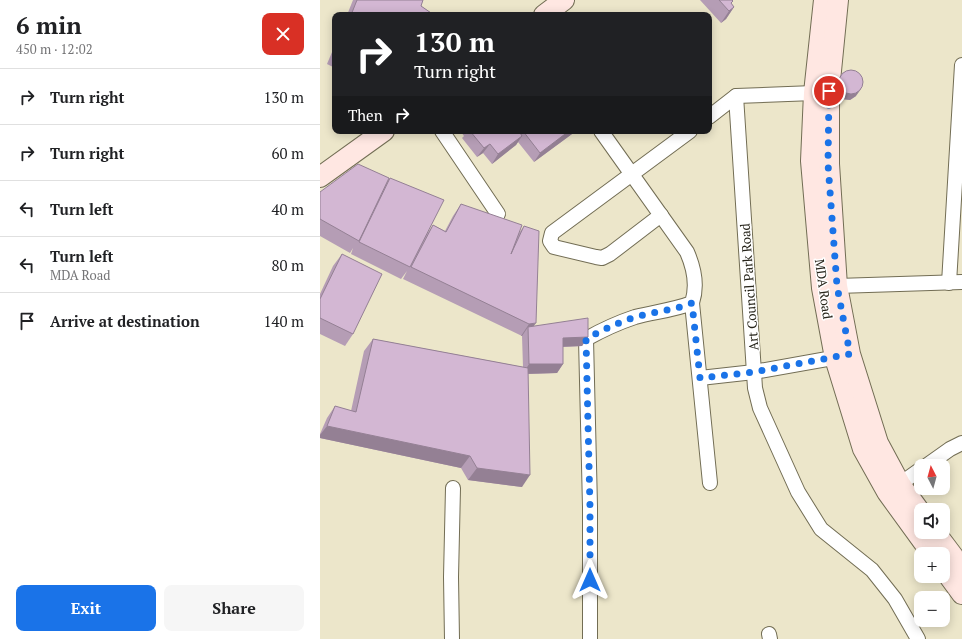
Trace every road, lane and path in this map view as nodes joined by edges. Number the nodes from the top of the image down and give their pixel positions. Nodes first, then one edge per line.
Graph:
1 (564, 0) edge
2 (824, 0) edge
3 (838, 0) edge
4 (548, 12) edge
5 (962, 65) edge
6 (814, 93) junction
7 (736, 96) junction
8 (712, 114) edge
9 (380, 134) edge
10 (444, 134) edge
11 (603, 134) edge
12 (686, 134) edge
13 (632, 175) junction
14 (320, 177) edge
15 (498, 214) dead end
16 (661, 215) junction
17 (955, 283) edge
18 (837, 286) junction
19 (692, 303) junction
20 (843, 356) junction
21 (754, 372) junction
22 (700, 378) junction
23 (962, 443) edge
24 (936, 459) edge
25 (914, 474) edge
26 (710, 483) dead end
27 (900, 484) junction
28 (453, 488) dead end
29 (914, 503) edge
30 (940, 539) edge
31 (927, 547) edge
32 (962, 568) edge
33 (950, 578) edge
34 (962, 594) edge
35 (452, 639) edge
36 (590, 639) edge
37 (918, 639) edge

1 - 4 main road
2 - 6 main road, MDA Road
3 - 18 main road, MDA Road
5 - 17 street
6 - 7 street
6 - 20 main road, MDA Road
7 - 8 street
7 - 21 street, Art Council Park Road
9 - 14 main road
10 - 15 street
11 - 13 street
12 - 13 street
13 - 16 street
13 - 16 street
16 - 19 street
17 - 18 street
18 - 20 main road, MDA Road
19 - 22 street
19 - 36 street
20 - 21 street
20 - 27 main road, MDA Road
20 - 31 main road, MDA Road
21 - 22 street
21 - 37 street, Art Council Park Road
22 - 26 street
23 - 24 street
25 - 27 street
27 - 29 main road, MDA Road
28 - 35 street
30 - 32 main road
33 - 34 main road

